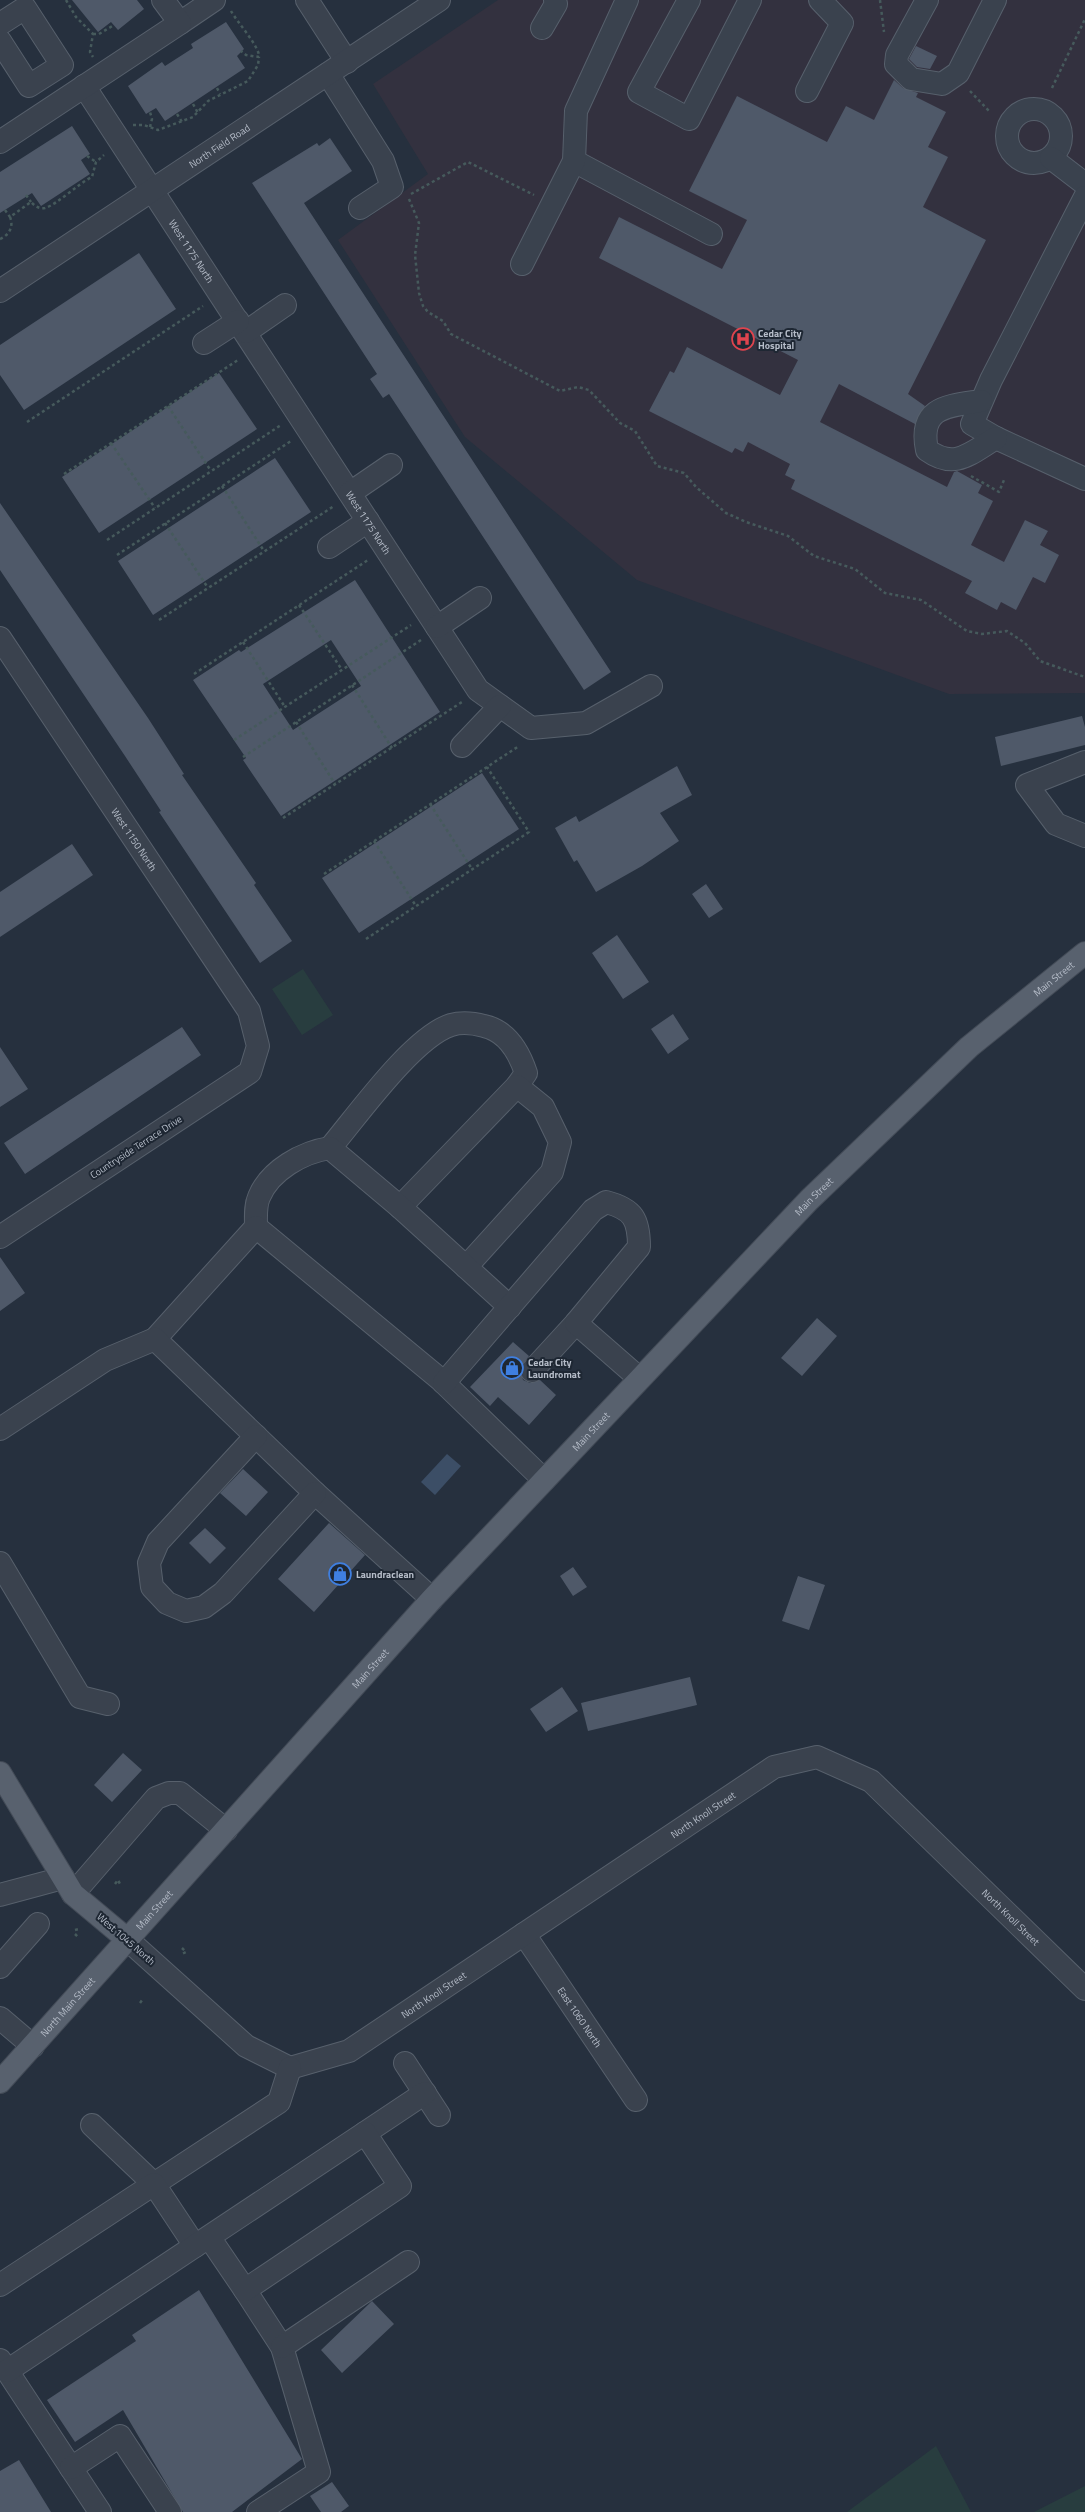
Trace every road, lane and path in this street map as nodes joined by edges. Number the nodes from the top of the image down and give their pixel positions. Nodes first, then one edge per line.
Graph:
1 (66, 0) edge
2 (163, 0) edge
3 (307, 0) edge
4 (439, 0) edge
5 (555, 0) edge
6 (627, 0) edge
7 (689, 0) edge
8 (750, 0) edge
9 (820, 0) edge
10 (880, 0) edge
11 (927, 0) edge
12 (995, 0) edge
13 (221, 3) edge
14 (881, 9) dead end
15 (1085, 19) edge
16 (180, 23) junction
17 (0, 24) edge
18 (114, 25) dead end
19 (542, 28) dead end
20 (93, 34) junction
21 (0, 41) edge
22 (241, 52) dead end
23 (259, 57) junction
24 (96, 62) dead end
25 (347, 62) junction
26 (328, 74) junction
27 (46, 75) junction
28 (955, 75) junction
29 (84, 86) junction
30 (217, 88) dead end
31 (1052, 88) dead end
32 (806, 91) dead end
33 (220, 94) junction
34 (63, 100) junction
35 (193, 104) dead end
36 (150, 112) dead end
37 (990, 112) dead end
38 (198, 113) junction
39 (177, 114) dead end
40 (182, 122) junction
41 (150, 127) junction
42 (127, 128) dead end
43 (0, 142) edge
44 (109, 151) dead end
45 (87, 156) dead end
46 (1051, 158) dead end
47 (574, 161) junction
48 (96, 162) junction
49 (1085, 184) edge
50 (154, 191) junction
51 (26, 195) dead end
52 (1085, 197) edge
53 (31, 202) junction
54 (552, 204) junction
55 (360, 208) dead end
56 (5, 210) dead end
57 (10, 217) junction
58 (710, 234) dead end
59 (0, 239) edge
60 (522, 264) dead end
61 (0, 291) edge
62 (205, 305) dead end
63 (286, 305) dead end
64 (242, 326) junction
65 (204, 343) dead end
66 (240, 359) dead end
67 (981, 401) junction
68 (168, 406) junction
69 (28, 422) dead end
70 (283, 424) dead end
71 (996, 438) junction
72 (293, 440) dead end
73 (111, 443) junction
74 (391, 465) dead end
75 (211, 471) junction
76 (965, 472) dead end
77 (64, 474) dead end
78 (1085, 479) edge
79 (1004, 480) dead end
80 (222, 486) junction
81 (343, 499) junction
82 (155, 508) junction
83 (368, 521) junction
84 (165, 523) junction
85 (106, 540) dead end
86 (329, 547) dead end
87 (264, 551) junction
88 (117, 555) dead end
89 (370, 558) dead end
90 (208, 588) junction
91 (480, 598) dead end
92 (299, 605) junction
93 (159, 620) dead end
94 (414, 624) dead end
95 (430, 633) junction
96 (0, 638) edge
97 (243, 642) junction
98 (342, 670) junction
99 (194, 674) dead end
100 (1085, 677) edge
101 (352, 685) junction
102 (651, 686) dead end
103 (464, 701) dead end
104 (500, 706) junction
105 (285, 707) junction
106 (296, 722) junction
107 (234, 740) dead end
108 (462, 746) dead end
109 (520, 746) dead end
110 (392, 748) junction
111 (244, 757) dead end
112 (1085, 762) edge
113 (487, 767) junction
114 (336, 784) junction
115 (430, 804) junction
116 (283, 818) dead end
117 (1085, 836) edge
118 (374, 841) junction
119 (472, 869) junction
120 (324, 874) dead end
121 (416, 906) junction
122 (366, 939) dead end
123 (1085, 953) edge
124 (258, 1046) joint
125 (517, 1086) junction
126 (330, 1148) junction
127 (400, 1207) junction
128 (256, 1227) junction
129 (0, 1237) edge
130 (466, 1267) junction
131 (510, 1307) junction
132 (576, 1323) junction
133 (155, 1339) junction
134 (532, 1371) dead end
135 (639, 1378) junction
136 (444, 1383) junction
137 (0, 1429) edge
138 (256, 1436) junction
139 (544, 1480) junction
140 (315, 1492) junction
141 (0, 1563) edge
142 (432, 1599) junction
143 (108, 1704) dead end
144 (0, 1773) edge
145 (226, 1830) junction
146 (115, 1884) dead end
147 (120, 1884) dead end
148 (68, 1886) junction
149 (0, 1895) edge
150 (38, 1924) dead end
151 (76, 1931) dead end
152 (524, 1934) junction
153 (79, 1938) dead end
154 (128, 1940) junction
155 (182, 1948) dead end
156 (182, 1954) dead end
157 (0, 1967) edge
158 (1085, 1989) edge
159 (139, 1999) dead end
160 (143, 1999) dead end
161 (0, 2018) edge
162 (33, 2046) junction
163 (405, 2063) dead end
164 (290, 2068) junction
165 (4, 2078) edge
166 (425, 2093) junction
167 (636, 2100) dead end
168 (439, 2115) dead end
169 (92, 2125) dead end
170 (365, 2133) junction
171 (154, 2184) junction
172 (202, 2241) junction
173 (408, 2262) dead end
174 (0, 2285) edge
175 (245, 2290) junction
176 (282, 2347) junction
177 (4, 2366) edge
178 (71, 2468) junction
179 (100, 2512) edge
180 (170, 2512) edge
181 (258, 2512) edge

1 - 20 path
2 - 16 street
3 - 25 street
4 - 25 street, North Field Road
5 - 19 street
6 - 47 street
7 - 8 street
9 - 32 street
10 - 14 path
11 - 28 street
12 - 28 street
13 - 16 street
13 - 23 path
15 - 31 path
16 - 29 street
17 - 27 street
18 - 20 path
20 - 24 path
21 - 27 street
22 - 23 path
23 - 33 path
25 - 26 street, North Field Road
26 - 50 street, North Field Road
26 - 55 street
27 - 34 street
28 - 37 path
29 - 34 street
29 - 50 street, West 1175 North
30 - 33 path
33 - 38 path
34 - 43 street
35 - 38 path
36 - 41 path
38 - 40 path
39 - 40 path
40 - 41 path
41 - 42 path
44 - 48 path
45 - 48 path
46 - 49 street
47 - 54 street
47 - 58 street
48 - 53 path
50 - 61 street, North Field Road
50 - 64 street, West 1175 North
51 - 53 path
52 - 67 street
53 - 57 path
54 - 60 street
54 - 100 path
56 - 57 path
57 - 59 path
62 - 69 path
63 - 64 street
64 - 65 street
64 - 81 street, West 1175 North
66 - 68 path
67 - 71 street
67 - 71 street
68 - 73 path
68 - 75 path
70 - 75 path
71 - 78 street
72 - 80 path
73 - 77 path
73 - 82 path
74 - 81 street
75 - 82 path
76 - 79 path
80 - 84 path
80 - 87 path
81 - 83 street, West 1175 North
81 - 87 path
82 - 85 path
83 - 86 street
83 - 95 street, West 1175 North
84 - 88 path
84 - 90 path
87 - 90 path
89 - 92 path
90 - 93 path
91 - 95 street
92 - 97 path
92 - 98 path
94 - 98 path
95 - 101 path
95 - 104 street, West 1175 North
96 - 124 street, West 1150 North
97 - 99 path
97 - 105 path
98 - 105 path
101 - 106 path
101 - 110 path
102 - 104 street, West 1175 North
103 - 110 path
104 - 108 street
105 - 107 path
106 - 111 path
106 - 114 path
109 - 113 path
110 - 114 path
112 - 117 street
113 - 115 path
113 - 119 path
114 - 116 path
115 - 118 path
115 - 119 path
118 - 120 path
118 - 121 path
119 - 121 path
121 - 122 path
123 - 135 main road, Main Street
124 - 129 street, Countryside Terrace Drive
125 - 126 street
125 - 127 street
125 - 130 street
126 - 127 street
126 - 128 street
127 - 130 street
128 - 133 street
128 - 136 street
130 - 131 street
131 - 132 street
131 - 136 street
132 - 134 street
132 - 135 street
133 - 137 street
133 - 138 street
135 - 139 main road, Main Street
136 - 139 street
138 - 140 street
138 - 140 street
139 - 142 main road, Main Street
140 - 142 street
141 - 143 street
142 - 145 main road, Main Street
144 - 148 main road, West 1045 North
145 - 148 street
145 - 154 main road, Main Street
146 - 147 path
148 - 149 street
148 - 154 main road, West 1045 North
150 - 157 street
151 - 153 path
152 - 158 street, North Knoll Street
152 - 164 street, North Knoll Street
152 - 167 street, East 1060 North
154 - 162 main road, North Main Street
154 - 164 street, West 1045 North
155 - 156 path
159 - 160 path
161 - 162 street
162 - 165 main road, North Main Street
163 - 166 street
164 - 171 street
166 - 168 street
166 - 170 street
169 - 171 street
170 - 172 street
170 - 175 street
171 - 172 street
171 - 174 street
172 - 175 street
172 - 177 street
173 - 176 street
175 - 176 street
176 - 181 street
177 - 178 street
178 - 179 street
178 - 180 street

